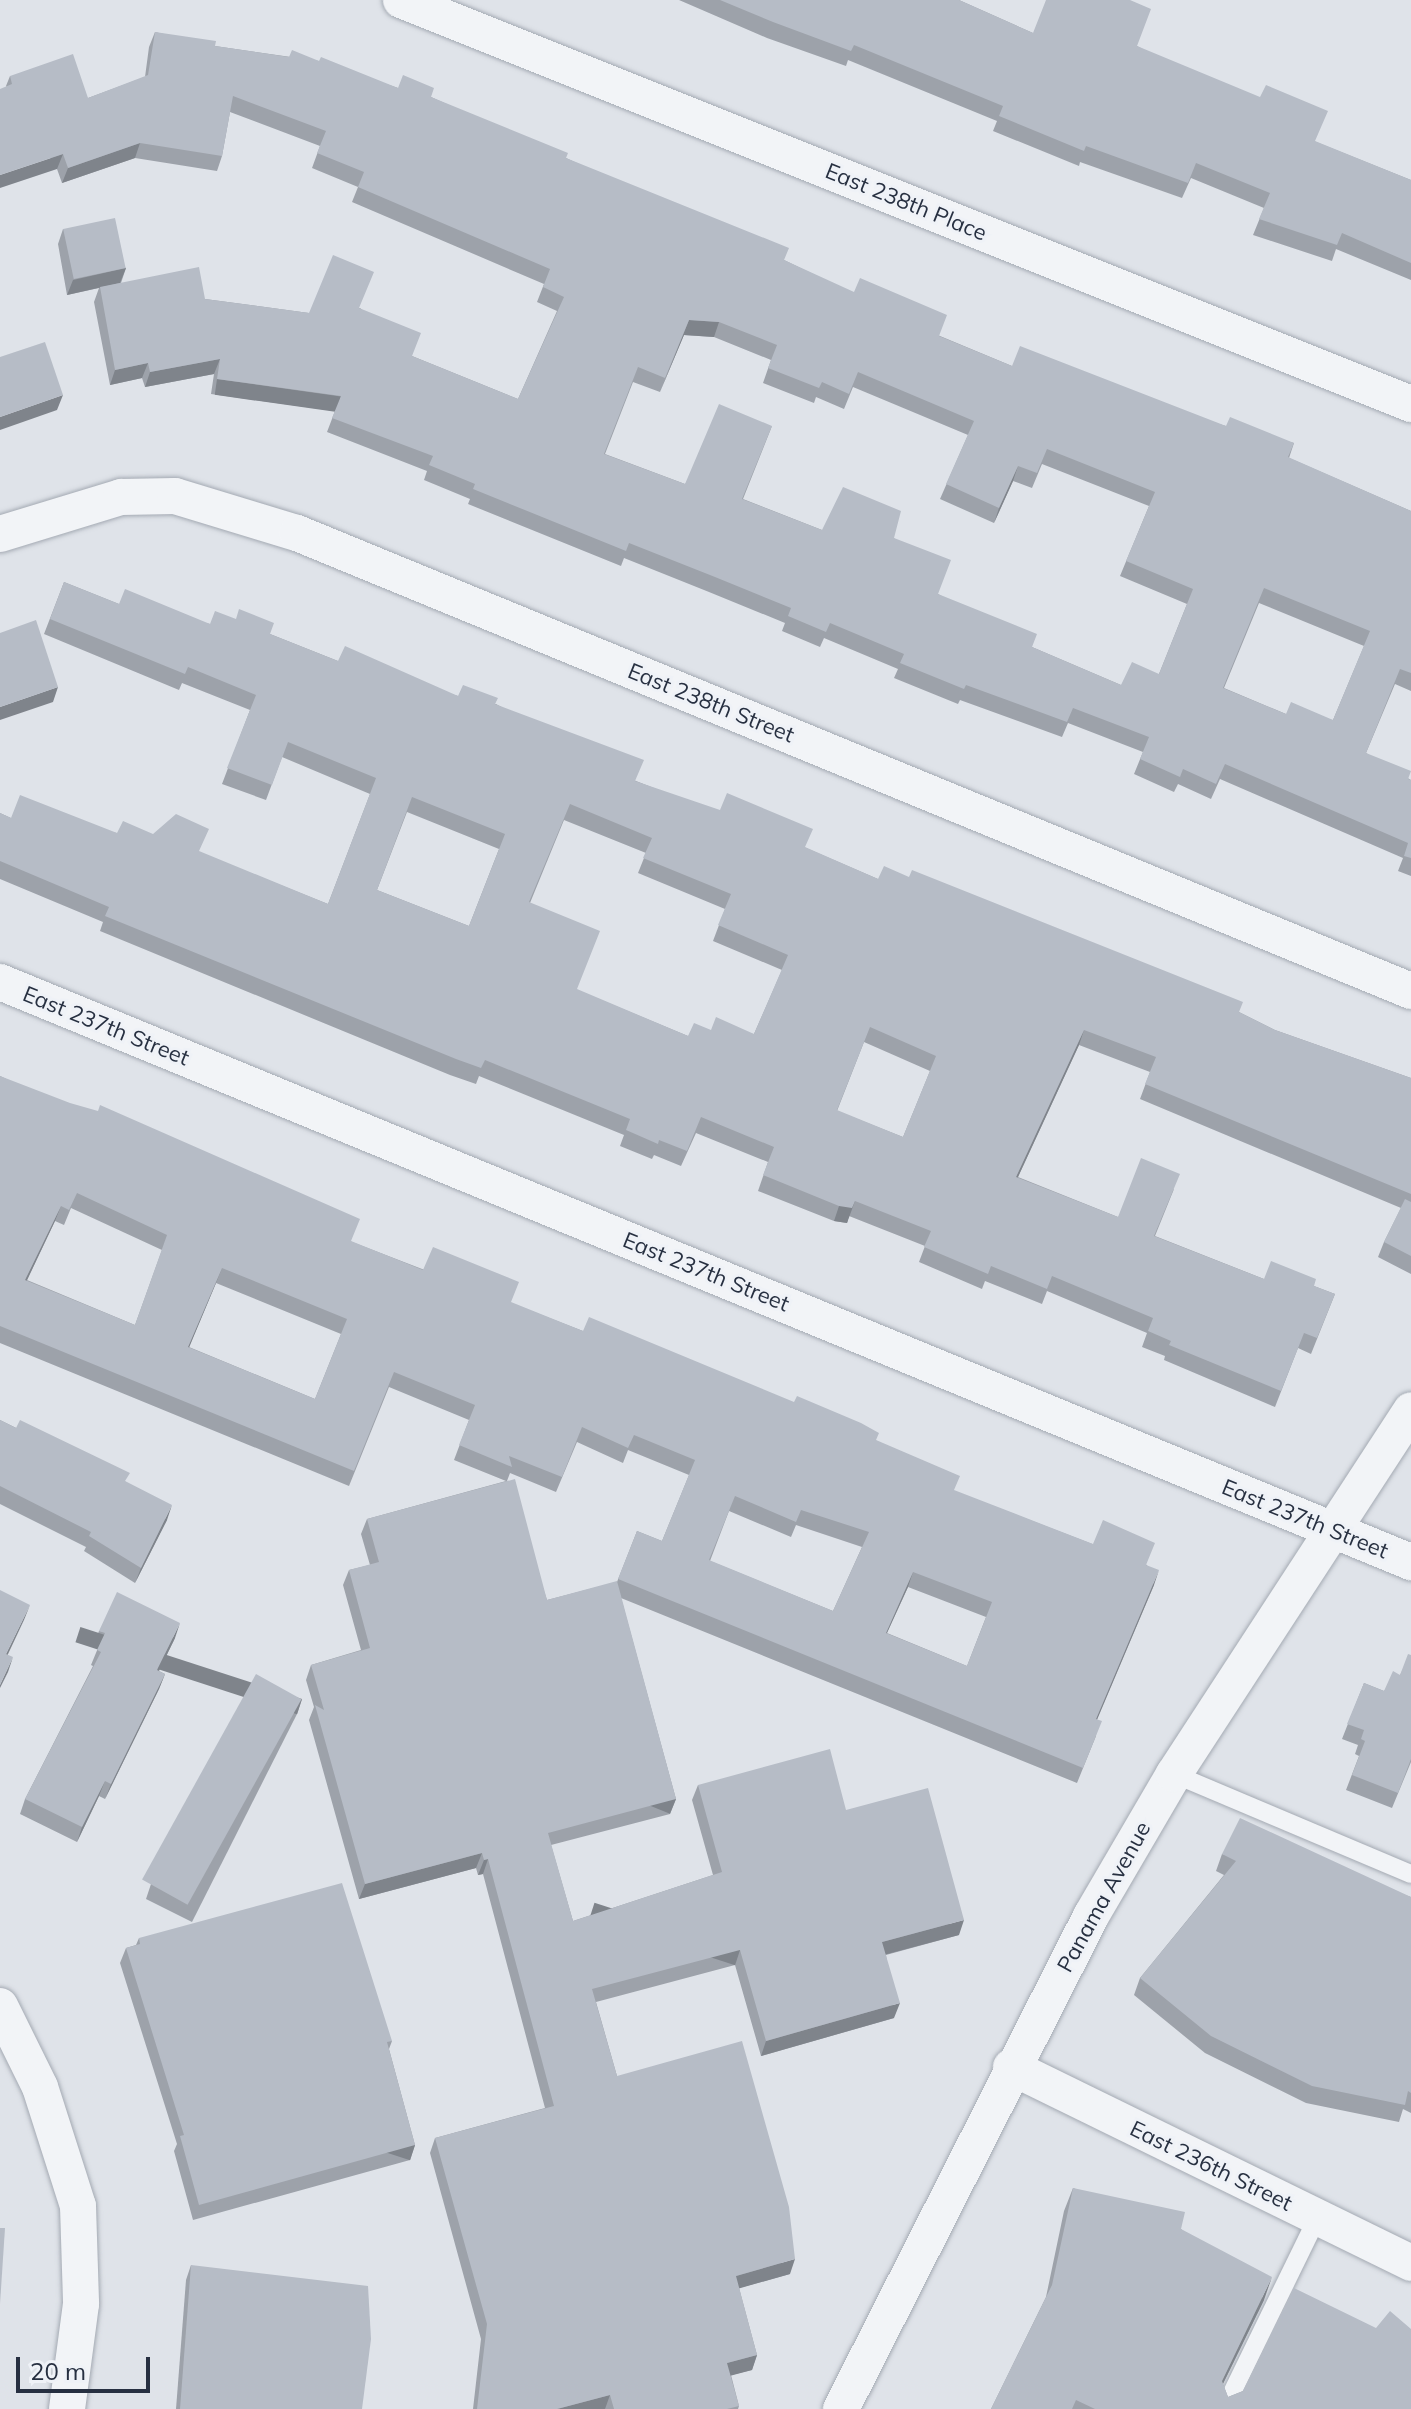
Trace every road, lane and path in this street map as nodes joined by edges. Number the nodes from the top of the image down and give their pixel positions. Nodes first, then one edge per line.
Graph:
1 (401, 0) edge
2 (1411, 404) edge
3 (0, 534) edge
4 (0, 982) edge
5 (1411, 991) edge
6 (1411, 1410) edge
7 (1334, 1531) junction
8 (1411, 1562) edge
9 (1174, 1774) junction
10 (1411, 1874) edge
11 (0, 2006) edge
12 (1011, 2067) junction
13 (1317, 2218) junction
14 (1411, 2263) edge
15 (67, 2409) edge
16 (841, 2409) edge
17 (1224, 2409) edge

1 - 2 street, East 238th Place
3 - 5 street, East 238th Street
4 - 7 street, East 237th Street
6 - 7 street, Panama Avenue
7 - 8 street, East 237th Street
7 - 9 street, Panama Avenue
9 - 10 lane
9 - 12 street, Panama Avenue
11 - 15 street
12 - 13 street, East 236th Street
12 - 16 street, Panama Avenue
13 - 14 street, East 236th Street
13 - 17 lane

